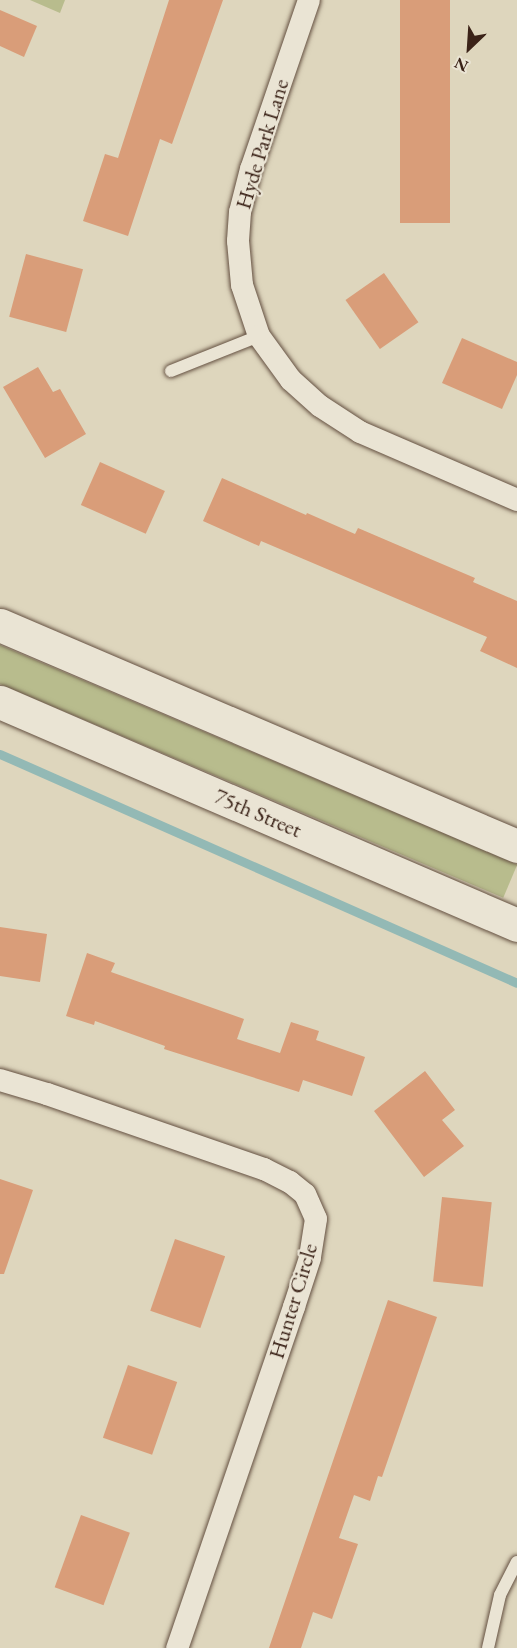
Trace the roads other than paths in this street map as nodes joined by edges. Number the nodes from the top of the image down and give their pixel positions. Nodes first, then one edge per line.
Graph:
1 (309, 0) edge
2 (259, 336) junction
3 (171, 371) dead end
4 (517, 500) edge
5 (0, 625) edge
6 (0, 702) edge
7 (517, 846) edge
8 (517, 925) edge
9 (0, 1080) edge
10 (517, 1562) edge
11 (177, 1648) edge
12 (488, 1648) edge

1 - 2 street, Hyde Park Lane
2 - 3 lane
2 - 4 street, Hyde Park Lane
5 - 7 main road
6 - 8 main road, 75th Street
9 - 11 street, Hunter Circle
10 - 12 lane

